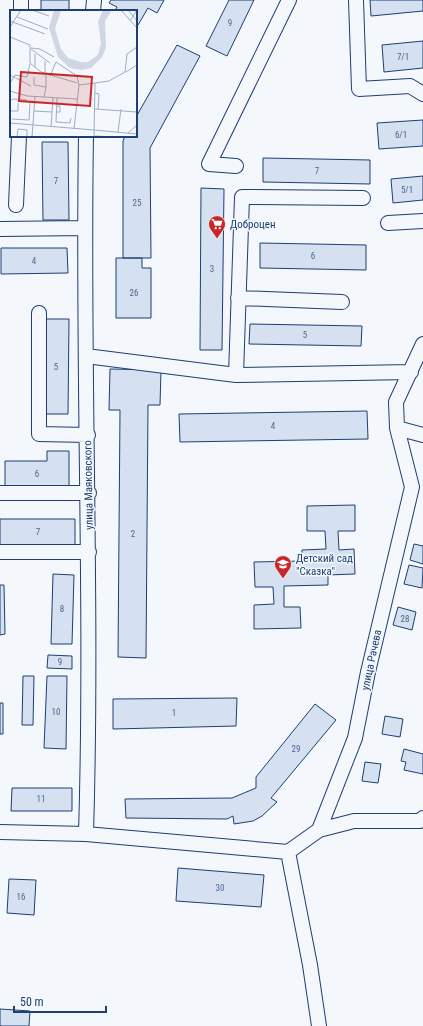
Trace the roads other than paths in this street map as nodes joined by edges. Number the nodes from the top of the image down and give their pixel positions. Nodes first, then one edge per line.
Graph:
1 (94, 0) edge
2 (289, 0) edge
3 (356, 0) edge
4 (93, 10) edge
5 (423, 94) edge
6 (19, 137) edge
7 (86, 137) edge
8 (236, 166) dead end
9 (364, 198) dead end
10 (16, 205) dead end
11 (423, 221) edge
12 (388, 223) dead end
13 (84, 228) junction
14 (0, 229) edge
15 (238, 298) junction
16 (342, 302) dead end
17 (39, 313) dead end
18 (422, 350) edge
19 (86, 356) junction
20 (411, 372) junction
21 (236, 375) junction
22 (403, 429) junction
23 (423, 430) edge
24 (88, 435) junction
25 (423, 435) edge
26 (0, 493) edge
27 (89, 493) junction
28 (0, 552) edge
29 (88, 552) junction
30 (423, 818) edge
31 (319, 830) junction
32 (0, 832) edge
33 (86, 834) junction
34 (288, 852) junction
35 (319, 1026) edge

1 - 4 street
2 - 8 street
3 - 5 street
6 - 10 street
7 - 13 street, улица Маяковского
9 - 15 street
11 - 12 street
13 - 14 street
13 - 19 street, улица Маяковского
15 - 16 street
15 - 21 street
17 - 24 street
18 - 20 street
19 - 21 street
19 - 24 street, улица Маяковского
20 - 21 street
20 - 22 street
22 - 23 street
22 - 25 street
22 - 31 street, улица Рачева
24 - 27 street, улица Маяковского
26 - 27 street
27 - 29 street, улица Маяковского
28 - 29 street
29 - 33 street, улица Маяковского
30 - 31 street
31 - 34 street
32 - 33 street
33 - 34 street
34 - 35 street

